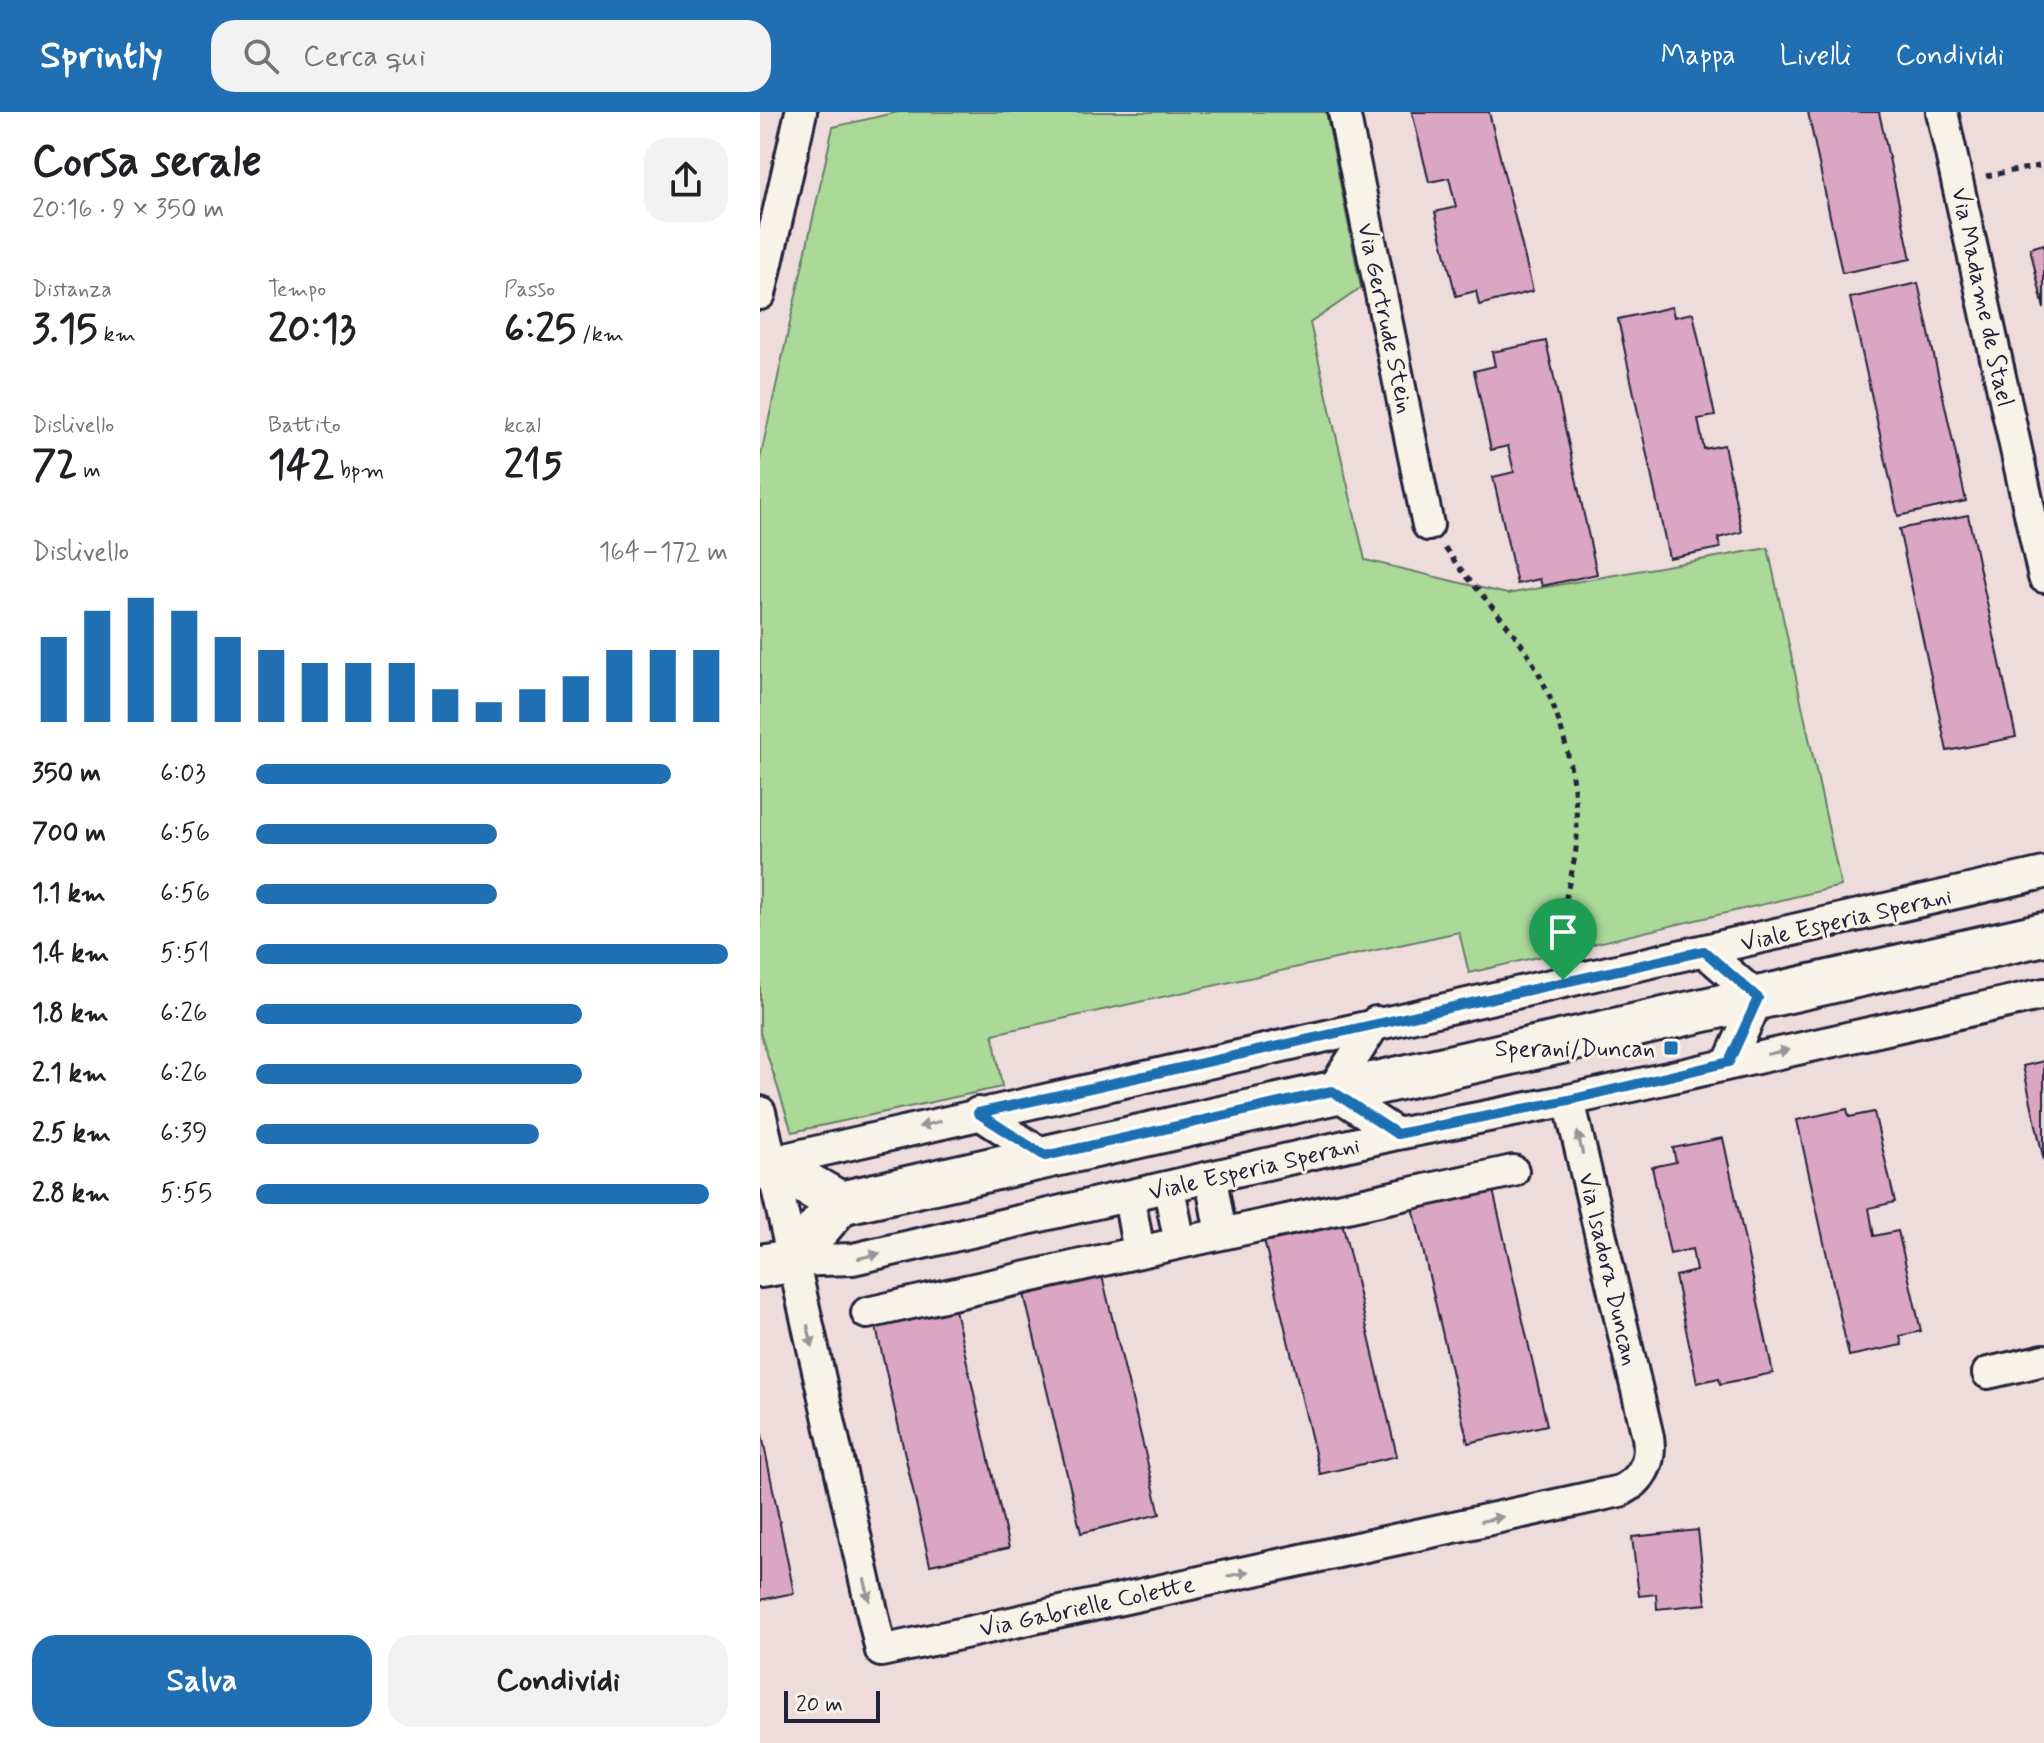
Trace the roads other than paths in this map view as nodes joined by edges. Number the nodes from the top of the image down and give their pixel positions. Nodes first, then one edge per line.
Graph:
1 (801, 112) edge
2 (1344, 112) edge
3 (1942, 112) edge
4 (760, 294) edge
5 (1428, 525) road end
6 (2044, 577) edge
7 (2044, 873) edge
8 (2044, 934) edge
9 (1704, 951) junction
10 (2044, 994) edge
11 (1758, 998) junction
12 (1376, 1022) junction
13 (1729, 1062) junction
14 (1332, 1091) junction
15 (1569, 1100) junction
16 (760, 1112) edge
17 (978, 1113) junction
18 (1397, 1134) junction
19 (1045, 1156) junction
20 (767, 1167) edge
21 (1513, 1171) dead end
22 (1211, 1179) junction
23 (1169, 1189) junction
24 (1129, 1197) junction
25 (840, 1203) junction
26 (1221, 1234) junction
27 (1180, 1243) junction
28 (1139, 1252) junction
29 (776, 1263) edge
30 (867, 1313) dead end
31 (2044, 1360) edge
32 (1988, 1373) dead end
33 (1648, 1437) joint

1 - 4 street
2 - 5 street, Via Gertrude Stein
3 - 6 street, Via Madame de Stael
7 - 9 street, Viale Esperia Sperani
8 - 11 street
9 - 11 street
9 - 12 street, Viale Esperia Sperani
13 -> 10 street, Viale Esperia Sperani
11 - 13 street
11 - 14 street
12 - 14 street
12 - 17 street, Viale Esperia Sperani
13 - 15 street, Viale Esperia Sperani
14 - 18 street
14 - 19 street
15 - 18 street, Viale Esperia Sperani
33 -> 15 street, Via Isadora Duncan
16 - 20 street
17 - 19 street
17 -> 20 street, Viale Esperia Sperani
18 - 22 street, Viale Esperia Sperani
19 - 25 street
20 - 25 street
20 - 29 street
21 - 26 street
22 - 23 street, Viale Esperia Sperani
22 - 26 street
23 - 24 street, Viale Esperia Sperani
23 - 27 street
24 - 28 street
29 -> 24 street, Viale Esperia Sperani
25 - 29 street
26 - 27 street
27 - 28 street
28 - 30 street
29 -> 33 street, Via Gabrielle Colette
31 - 32 street

